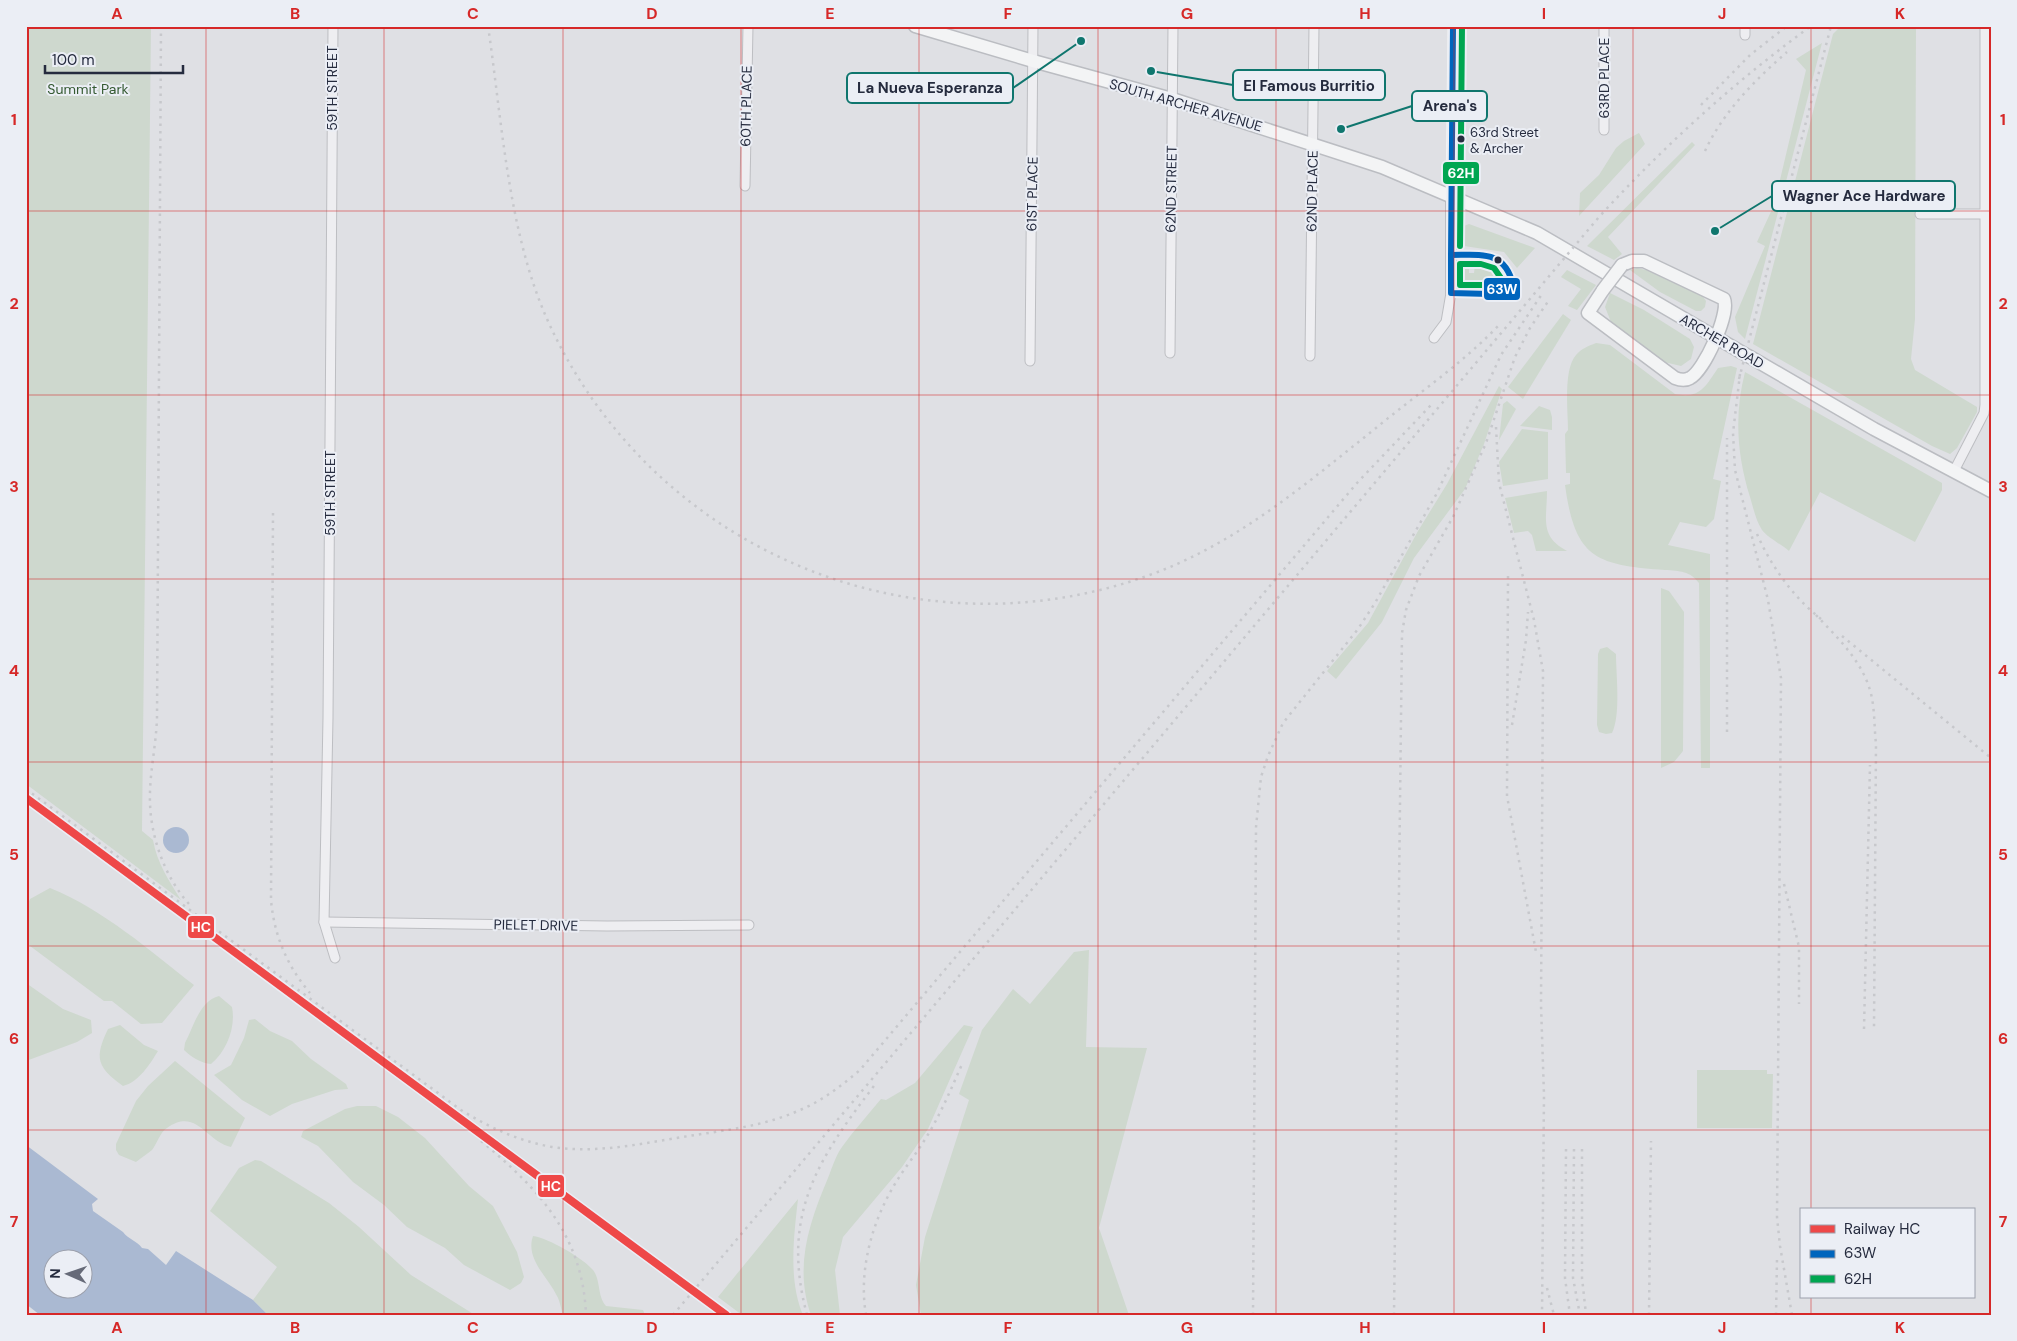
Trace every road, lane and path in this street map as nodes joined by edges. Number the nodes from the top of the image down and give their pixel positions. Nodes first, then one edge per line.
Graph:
1 (333, 26) edge
2 (748, 26) edge
3 (915, 26) edge
4 (1034, 26) edge
5 (1173, 26) edge
6 (1314, 26) edge
7 (1453, 26) edge
8 (1604, 26) edge
9 (1985, 26) edge
10 (1033, 62) junction
11 (1172, 99) junction
12 (1604, 130) dead end
13 (1312, 143) junction
14 (745, 186) dead end
15 (1451, 197) junction
16 (1920, 214) dead end
17 (1988, 214) edge
18 (1450, 293) joint
19 (1716, 337) junction
20 (1434, 338) dead end
21 (1170, 353) dead end
22 (1310, 356) dead end
23 (1030, 361) dead end
24 (1954, 471) junction
25 (1991, 491) edge
26 (324, 922) junction
27 (749, 925) dead end
28 (335, 958) dead end

1 - 26 street, 59TH STREET
2 - 14 street, 60TH PLACE
3 - 10 main road, SOUTH ARCHER AVENUE
4 - 10 street, 61ST PLACE
5 - 11 street, 62ND STREET
6 - 13 street, 62ND PLACE
7 - 15 main road
8 - 12 street, 63RD PLACE
9 - 17 street
10 - 11 main road, SOUTH ARCHER AVENUE
10 - 23 street, 61ST PLACE
11 - 13 main road, SOUTH ARCHER AVENUE
11 - 21 street, 62ND STREET
13 - 15 main road, SOUTH ARCHER AVENUE
13 - 22 street, 62ND PLACE
15 - 18 street
15 - 19 main road, ARCHER ROAD
16 - 17 street
17 - 24 street
18 - 20 street
19 - 19 main road, bridge
19 - 24 main road, ARCHER ROAD
24 - 25 main road, ARCHER ROAD
26 - 27 street, PIELET DRIVE
26 - 28 street, 59TH STREET

